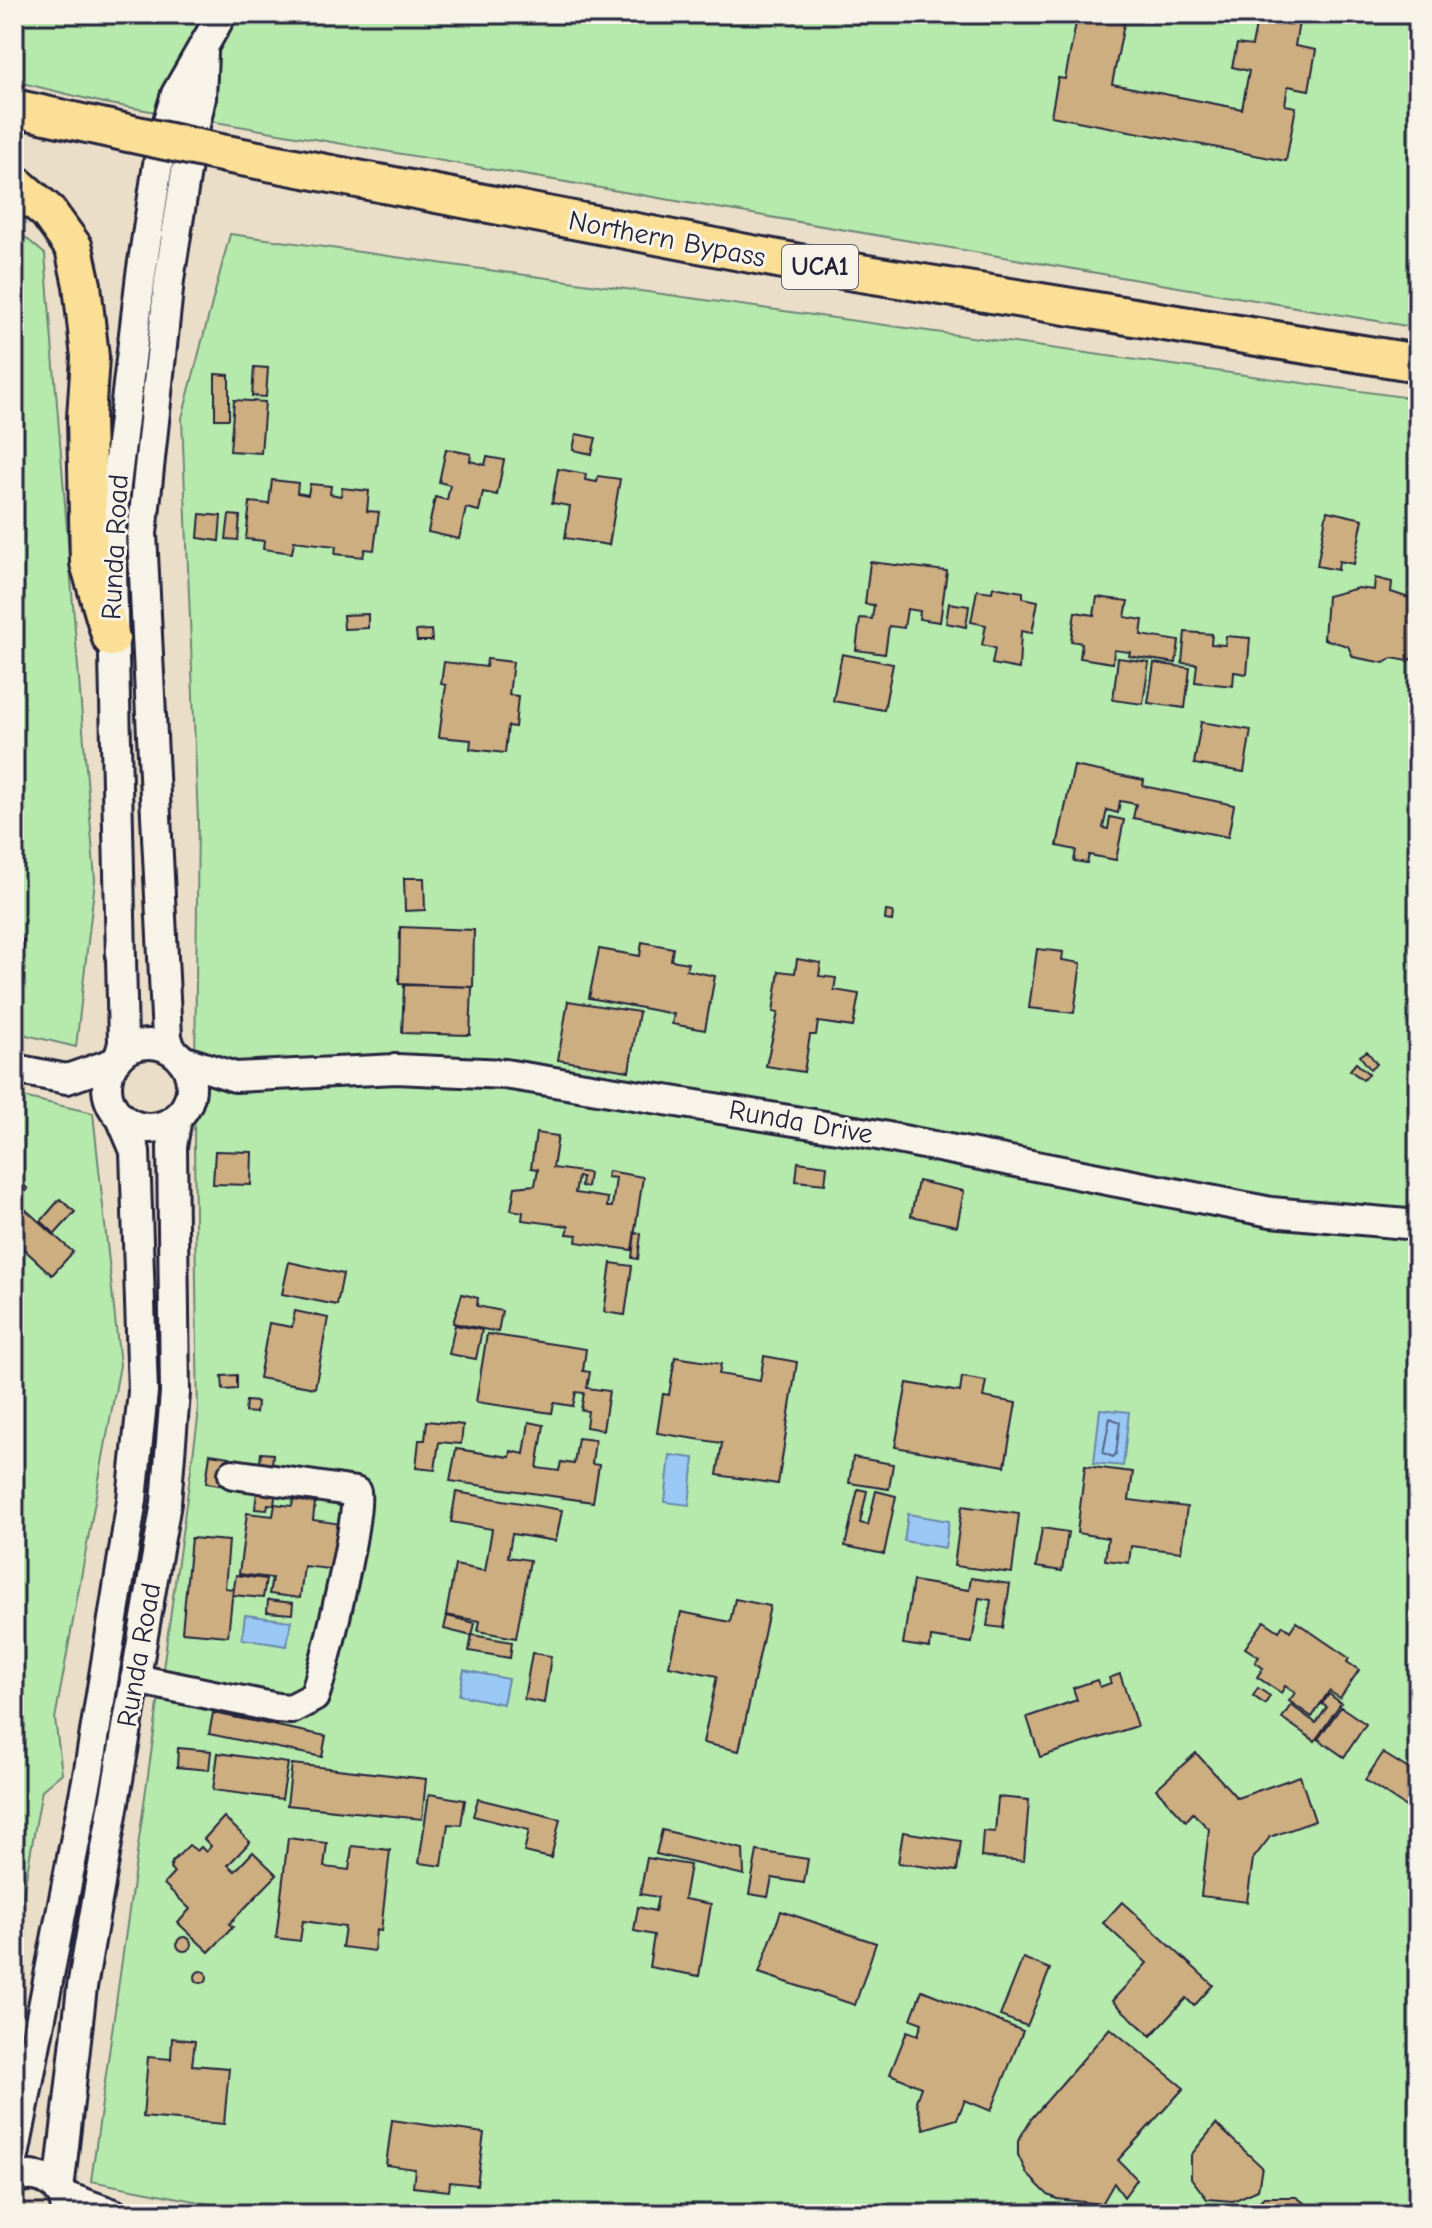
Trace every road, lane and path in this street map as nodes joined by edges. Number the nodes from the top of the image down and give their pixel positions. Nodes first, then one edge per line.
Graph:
1 (222, 14) edge
2 (203, 52) junction
3 (14, 108) edge
4 (14, 183) edge
5 (1418, 363) edge
6 (111, 638) junction
7 (176, 1055) junction
8 (116, 1059) junction
9 (14, 1069) edge
10 (235, 1077) junction
11 (67, 1079) junction
12 (114, 1107) junction
13 (183, 1108) junction
14 (1418, 1225) edge
15 (233, 1474) dead end
16 (135, 1679) junction
17 (14, 2156) edge
18 (14, 2179) edge
19 (63, 2200) edge
20 (114, 2214) edge

1 - 2 street, Runda Road
2 - 6 street, Runda Road
2 - 7 street, Runda Road
3 - 5 main road, Northern Bypass / UCA1, bridge
4 - 6 main road
6 - 8 street, Runda Road
7 - 8 street, Runda Drive
7 - 10 street, Runda Drive
7 - 13 street
8 - 11 street, Runda Drive
8 - 12 street
9 - 11 street, Runda Drive
10 - 13 street
10 - 14 street, Runda Drive
11 - 12 street
12 - 13 street
12 - 17 street, Runda Road
13 - 16 street, Runda Road
15 - 16 street
16 - 19 street, Runda Road
18 - 19 street
19 - 20 street

